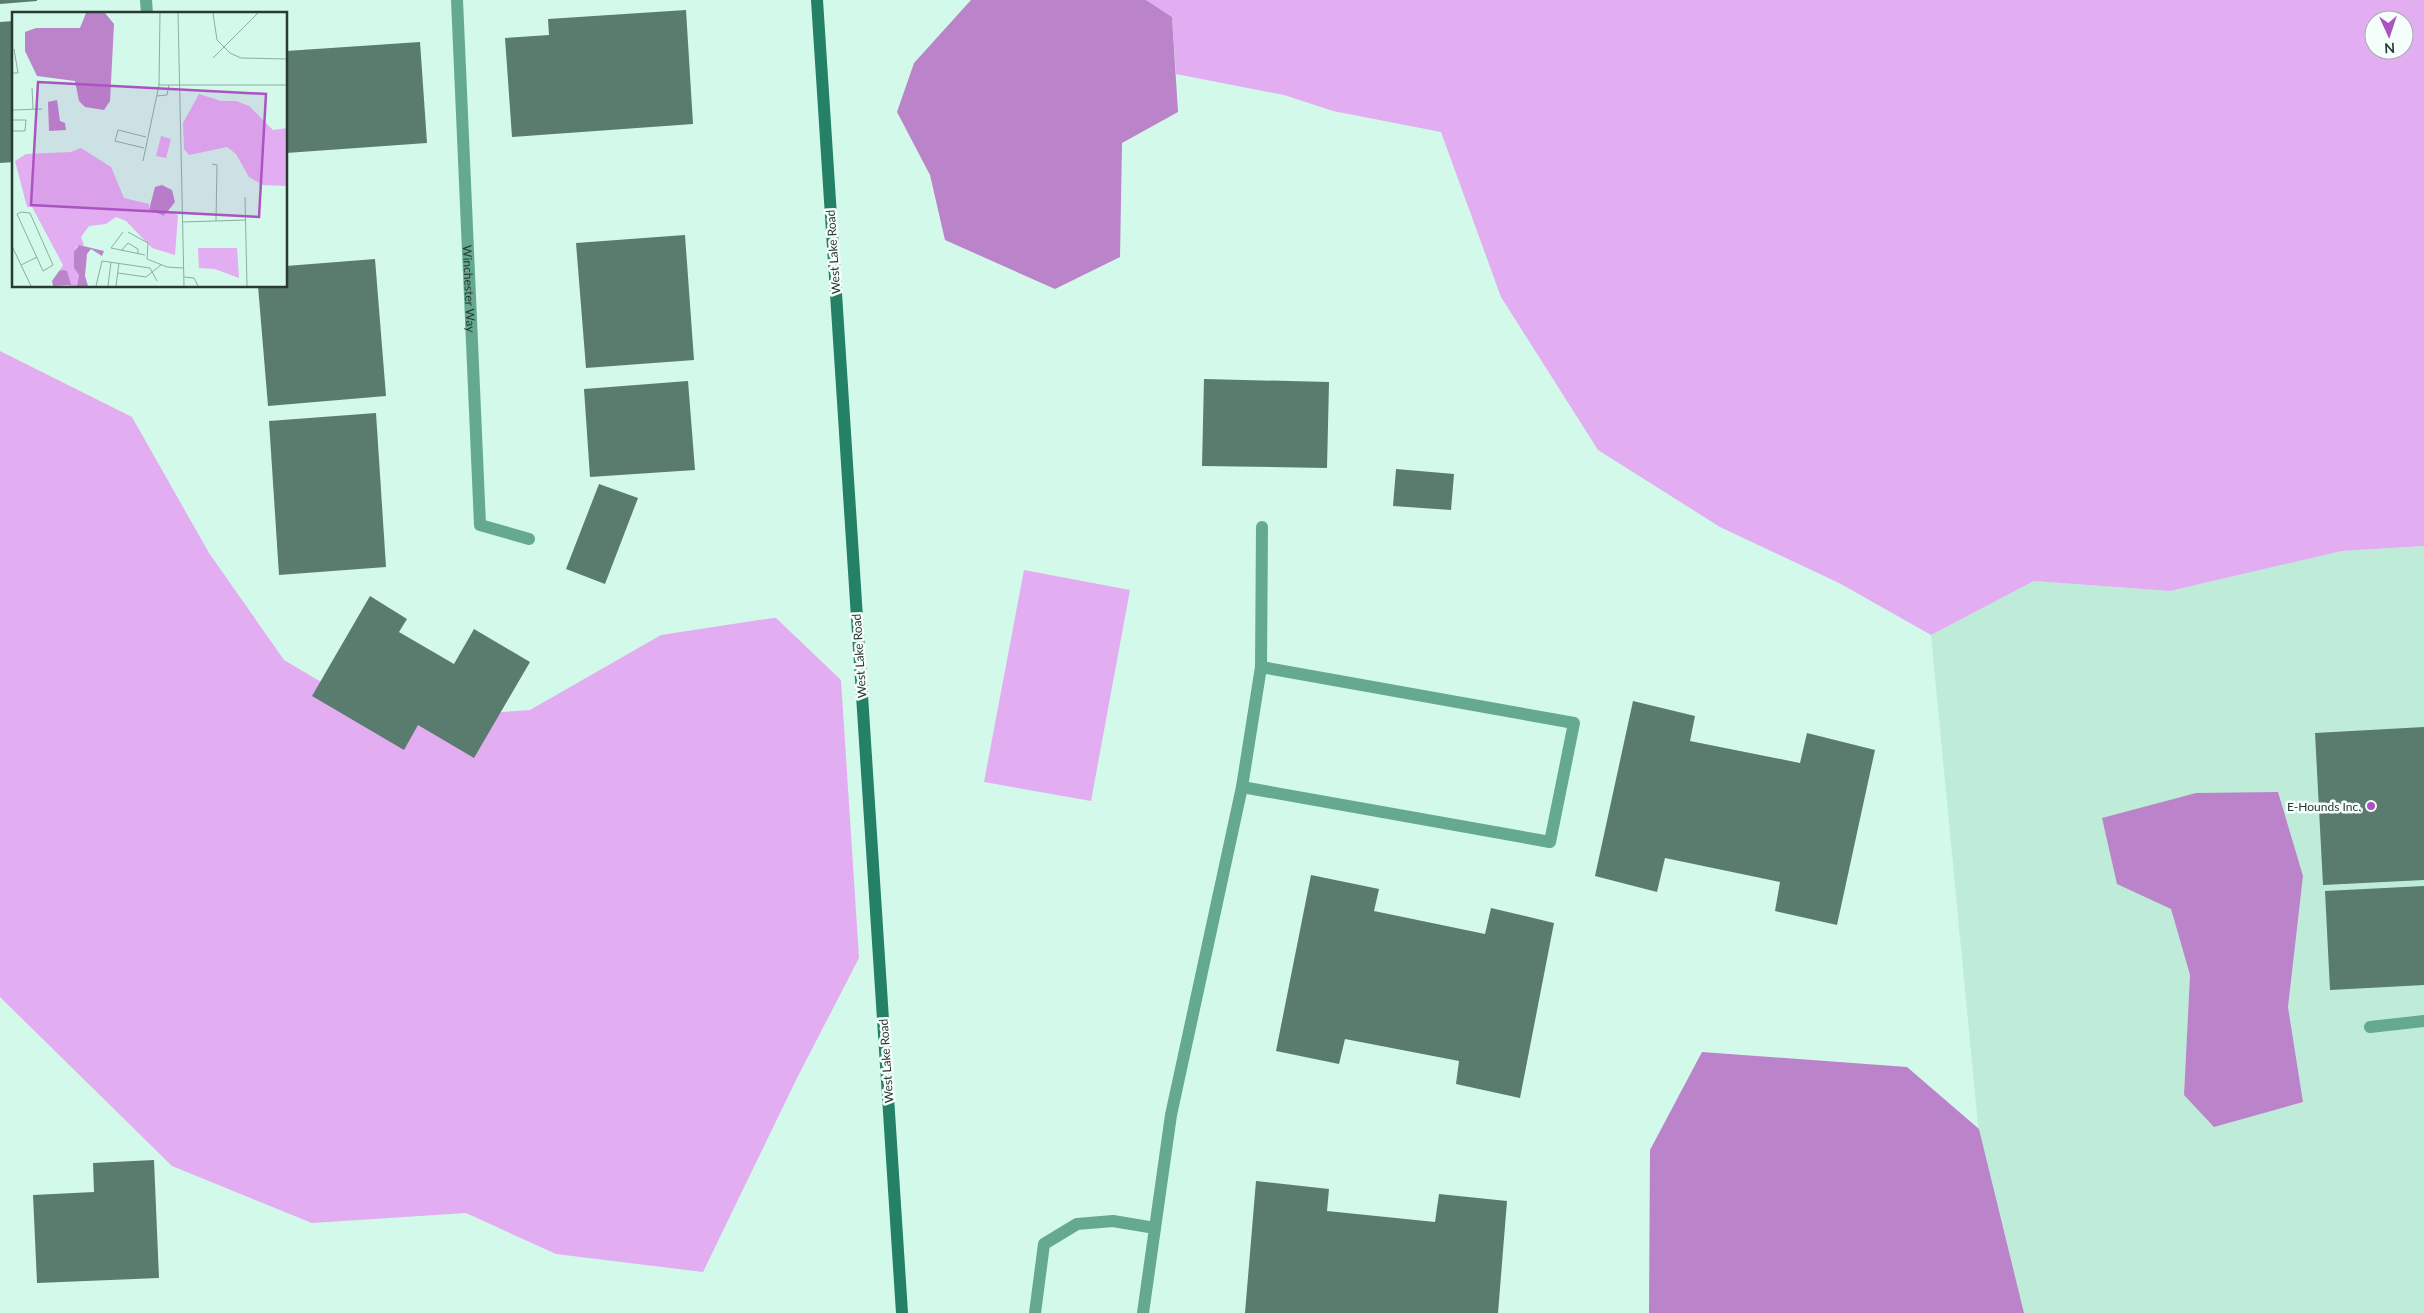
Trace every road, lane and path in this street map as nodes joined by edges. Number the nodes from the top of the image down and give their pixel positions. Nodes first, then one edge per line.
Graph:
1 (457, 0) edge
2 (817, 0) edge
3 (1262, 527) dead end
4 (529, 539) dead end
5 (1261, 667) junction
6 (1242, 787) junction
7 (2424, 1021) edge
8 (2370, 1026) dead end
9 (1155, 1228) junction
10 (902, 1313) edge
11 (1035, 1313) edge
12 (1143, 1313) edge

1 - 4 street, Winchester Way
2 - 10 street, West Lake Road
3 - 5 street
5 - 6 street
5 - 6 street
6 - 9 street
7 - 8 street
9 - 11 street
9 - 12 street

